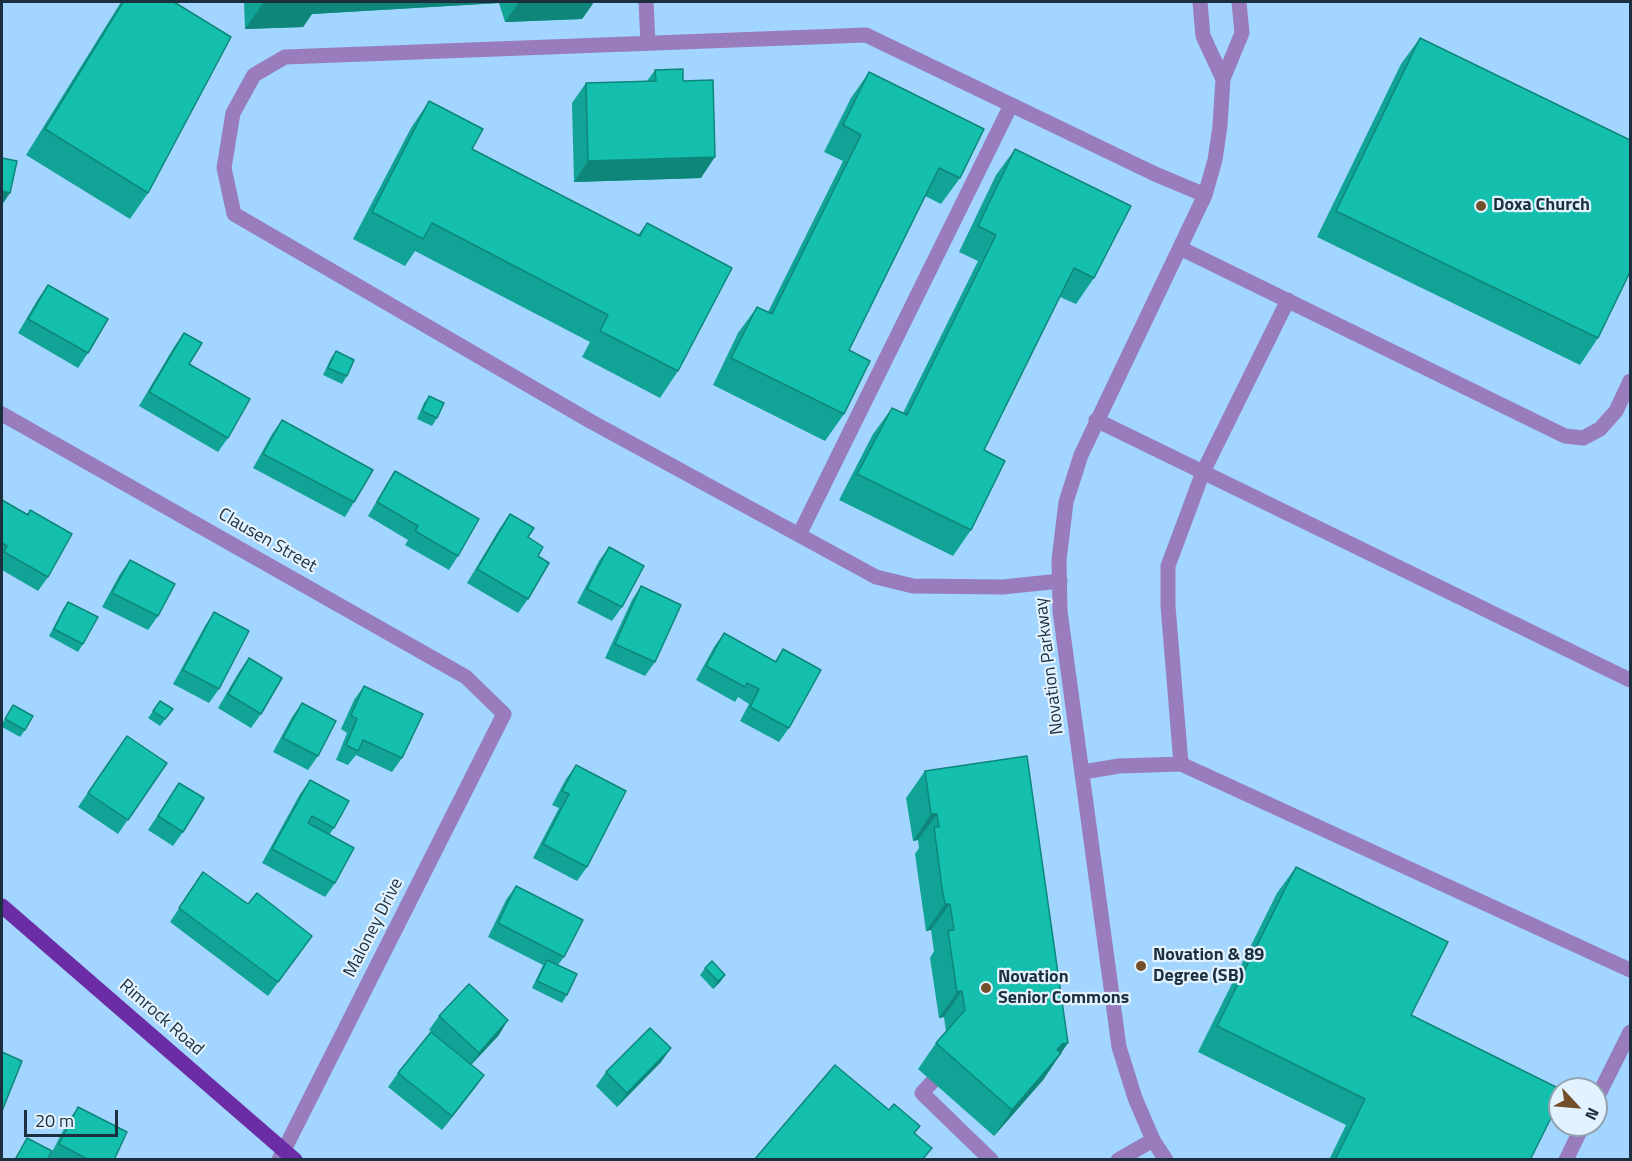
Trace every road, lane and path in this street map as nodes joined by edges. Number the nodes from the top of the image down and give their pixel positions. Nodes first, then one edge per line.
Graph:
1 (646, 2) edge
2 (1200, 2) edge
3 (1239, 2) edge
4 (648, 43) junction
5 (1223, 79) junction
6 (1011, 105) junction
7 (1205, 195) junction
8 (1180, 248) junction
9 (1288, 300) junction
10 (1630, 381) edge
11 (2, 414) edge
12 (1096, 420) junction
13 (1203, 472) junction
14 (800, 535) junction
15 (1060, 581) junction
16 (1630, 680) edge
17 (504, 714) joint
18 (1180, 764) junction
19 (1083, 772) junction
20 (2, 906) edge
21 (1630, 970) edge
22 (1630, 1032) edge
23 (1608, 1077) edge
24 (932, 1082) dead end
25 (1577, 1137) edge
26 (1153, 1140) junction
27 (286, 1156) edge
28 (991, 1160) edge
29 (1118, 1160) edge
30 (1166, 1160) edge
31 (1566, 1160) edge

1 - 4 street
2 - 5 street, Novation Parkway
3 - 5 street, Novation Parkway
4 - 6 street
4 - 14 street
5 - 7 street, Novation Parkway
6 - 7 street
6 - 14 street
7 - 8 street, Novation Parkway
8 - 9 street
8 - 12 street, Novation Parkway
9 - 10 street
9 - 13 street
11 - 17 street, Clausen Street
12 - 13 street
12 - 15 street, Novation Parkway
13 - 16 street
13 - 18 street
14 - 15 street
15 - 19 street, Novation Parkway
17 - 27 street, Maloney Drive
18 - 19 street
18 - 21 street
19 - 26 street, Novation Parkway
20 - 27 main road, Rimrock Road
22 - 23 street
24 - 28 street
25 - 31 street
26 - 29 street
26 - 30 street, Novation Parkway

